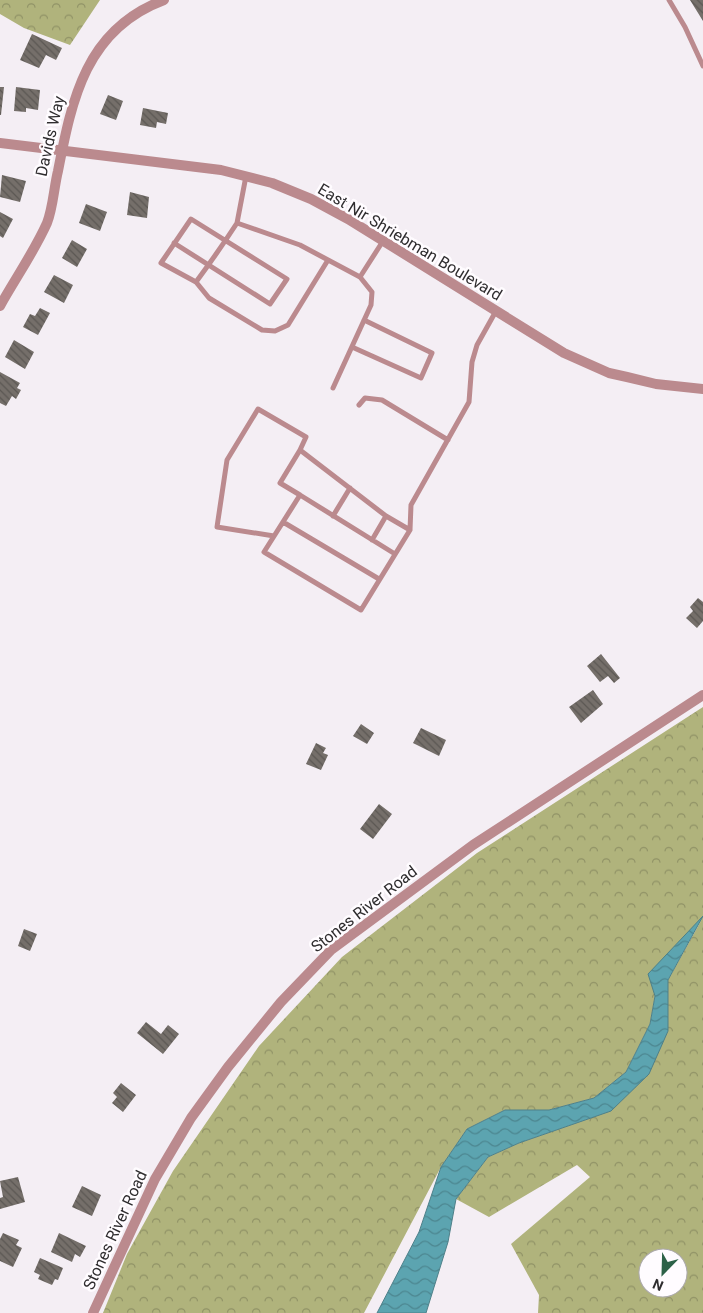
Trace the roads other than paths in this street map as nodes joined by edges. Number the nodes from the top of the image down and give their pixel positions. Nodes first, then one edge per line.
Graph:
1 (164, 0) edge
2 (669, 0) edge
3 (701, 54) edge
4 (703, 66) edge
5 (0, 143) edge
6 (62, 150) junction
7 (246, 176) junction
8 (237, 223) junction
9 (225, 241) junction
10 (383, 241) junction
11 (174, 243) junction
12 (328, 260) junction
13 (208, 265) junction
14 (360, 278) junction
15 (196, 282) junction
16 (0, 306) edge
17 (496, 310) junction
18 (364, 320) junction
19 (352, 347) junction
20 (333, 388) dead end
21 (703, 388) edge
22 (358, 405) dead end
23 (448, 440) junction
24 (300, 450) junction
25 (350, 488) junction
26 (300, 495) junction
27 (334, 516) junction
28 (386, 516) junction
29 (283, 522) junction
30 (410, 530) junction
31 (274, 536) junction
32 (372, 540) junction
33 (395, 554) junction
34 (379, 579) junction
35 (703, 696) edge
36 (93, 1313) edge

1 - 6 street, Davids Way
2 - 3 lane
3 - 4 lane
5 - 6 street, East Nir Shriebman Boulevard
6 - 7 street, East Nir Shriebman Boulevard
6 - 16 street, Davids Way
7 - 8 lane
7 - 10 street, East Nir Shriebman Boulevard
8 - 9 lane
8 - 12 lane
9 - 11 lane
9 - 13 lane
9 - 13 lane
10 - 14 lane
10 - 17 street, East Nir Shriebman Boulevard
11 - 13 lane
11 - 15 lane
12 - 14 lane
12 - 15 lane
13 - 15 lane
14 - 18 lane
17 - 21 street, East Nir Shriebman Boulevard
17 - 23 lane
18 - 19 lane
18 - 19 lane
19 - 20 lane
22 - 23 lane
23 - 30 lane
24 - 25 lane
24 - 26 lane
24 - 31 lane
25 - 27 lane
25 - 28 lane
26 - 27 lane
26 - 29 lane
27 - 32 lane
28 - 30 lane
28 - 32 lane
29 - 31 lane
29 - 34 lane
30 - 33 lane
31 - 34 lane
32 - 33 lane
33 - 34 lane
35 - 36 street, Stones River Road

